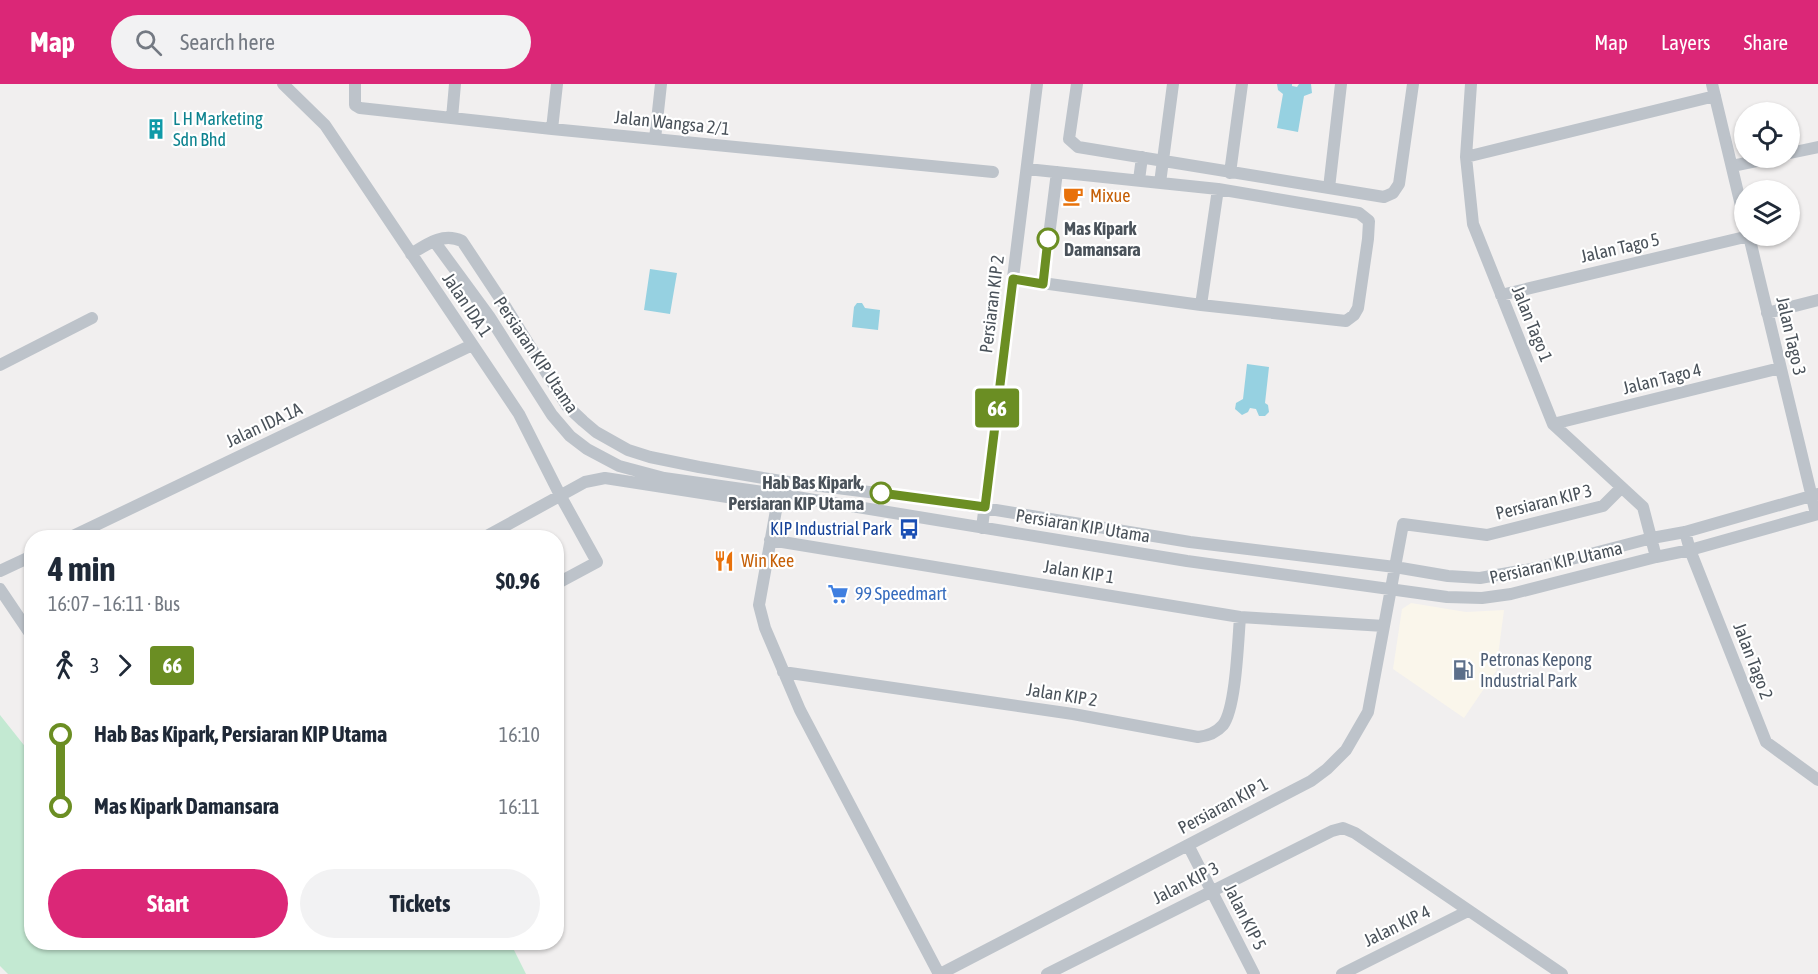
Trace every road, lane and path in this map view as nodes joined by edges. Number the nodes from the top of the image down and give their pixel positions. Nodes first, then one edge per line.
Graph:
1 (283, 84) edge
2 (355, 84) edge
3 (455, 84) edge
4 (557, 84) edge
5 (661, 84) edge
6 (1037, 84) edge
7 (1077, 84) edge
8 (1173, 84) edge
9 (1242, 84) edge
10 (1341, 84) edge
11 (1413, 84) edge
12 (1471, 84) edge
13 (1714, 90) edge
14 (452, 118) junction
15 (552, 129) junction
16 (655, 139) junction
17 (1818, 147) edge
18 (1800, 151) edge
19 (1142, 157) junction
20 (1466, 157) junction
21 (1163, 160) junction
22 (1732, 166) joint
23 (1027, 169) junction
24 (993, 172) dead end
25 (1057, 172) junction
26 (1230, 173) junction
27 (1139, 180) junction
28 (1735, 180) edge
29 (1160, 183) junction
30 (1329, 188) junction
31 (1218, 189) junction
32 (1734, 240) edge
33 (434, 241) junction
34 (1751, 246) edge
35 (411, 254) junction
36 (1013, 279) junction
37 (1043, 284) junction
38 (1501, 295) junction
39 (1818, 300) edge
40 (1201, 305) junction
41 (1767, 313) junction
42 (92, 318) dead end
43 (472, 345) junction
44 (0, 365) edge
45 (1780, 368) junction
46 (1553, 424) junction
47 (614, 443) junction
48 (604, 459) junction
49 (781, 481) junction
50 (1621, 488) junction
51 (778, 494) junction
52 (560, 495) junction
53 (1815, 495) edge
54 (985, 507) junction
55 (1817, 514) edge
56 (982, 528) junction
57 (86, 530) edge
58 (498, 530) edge
59 (1685, 532) junction
60 (1652, 538) junction
61 (770, 540) junction
62 (1690, 550) junction
63 (1656, 557) junction
64 (24, 560) edge
65 (1395, 567) junction
66 (0, 571) edge
67 (564, 580) edge
68 (1391, 588) junction
69 (0, 589) edge
70 (1240, 617) junction
71 (24, 625) edge
72 (1384, 626) junction
73 (783, 672) junction
74 (1818, 780) edge
75 (1188, 845) junction
76 (1212, 891) junction
77 (1468, 911) junction
78 (939, 974) edge
79 (1047, 974) edge
80 (1254, 974) edge
81 (1342, 974) edge
82 (1562, 974) edge

1 - 35 street, Jalan IDA 1
2 - 14 street, Jalan Wangsa 2/1
3 - 14 street
4 - 15 street
5 - 16 street
6 - 23 street, Persiaran KIP 2
7 - 19 street
8 - 21 street
9 - 26 street
10 - 30 street
11 - 30 street
12 - 20 street, Jalan Tago 1
13 - 20 street
13 - 22 street
14 - 15 street, Jalan Wangsa 2/1
15 - 16 street, Jalan Wangsa 2/1
16 - 24 street, Jalan Wangsa 2/1
17 - 18 street
19 - 21 street
19 - 27 street
20 - 38 street, Jalan Tago 1
21 - 26 street
21 - 29 street
22 - 28 street
23 - 25 street
23 - 36 street, Persiaran KIP 2
25 - 27 street
25 - 37 street
26 - 30 street
27 - 29 street
29 - 31 street
31 - 40 street
31 - 40 street
32 - 38 street, Jalan Tago 5
33 - 35 street
33 - 47 street, Persiaran KIP Utama
33 - 48 street, Persiaran KIP Utama
34 - 41 street, Jalan Tago 3
35 - 43 street, Jalan IDA 1
36 - 37 street
36 - 54 street, Persiaran KIP 2
37 - 40 street
38 - 46 street, Jalan Tago 1
39 - 41 street
41 - 45 street, Jalan Tago 3
42 - 44 street
43 - 52 street, Jalan IDA 1
43 - 57 street, Jalan IDA 1A
45 - 46 street, Jalan Tago 4
45 - 53 street, Jalan Tago 3
46 - 50 street, Jalan Tago 1
47 - 48 street
47 - 49 street, Persiaran KIP Utama
48 - 51 street, Persiaran KIP Utama
49 - 51 street, Persiaran KIP 1
49 - 54 street, Persiaran KIP Utama
50 - 60 street, Jalan Tago 1
50 - 65 street, Persiaran KIP 3
51 - 52 street
51 - 56 street, Persiaran KIP Utama
51 - 61 street, Persiaran KIP 1
52 - 58 street
52 - 67 street, Jalan IDA 1
53 - 55 street, Jalan Tago 3
53 - 59 street
54 - 56 street, Persiaran KIP 2
54 - 65 street, Persiaran KIP Utama
55 - 62 street
56 - 68 street, Persiaran KIP Utama
59 - 60 street
59 - 62 street, Jalan Tago 2
60 - 63 street, Jalan Tago 1
60 - 65 street, Persiaran KIP Utama
61 - 70 street, Jalan KIP 1
61 - 73 street, Persiaran KIP 1
62 - 63 street
62 - 74 street, Jalan Tago 2
63 - 68 street, Persiaran KIP Utama
64 - 66 street
65 - 68 street, Persiaran KIP 1
68 - 72 street, Persiaran KIP 1
69 - 71 street
70 - 72 street, Jalan KIP 1
70 - 73 street, Jalan KIP 2
72 - 75 street, Persiaran KIP 1
73 - 78 street, Persiaran KIP 1
75 - 76 street, Jalan KIP 5
75 - 78 street, Persiaran KIP 1
76 - 77 street, Jalan KIP 3
76 - 79 street, Jalan KIP 3
76 - 80 street, Jalan KIP 5
77 - 81 street, Jalan KIP 4
77 - 82 street

